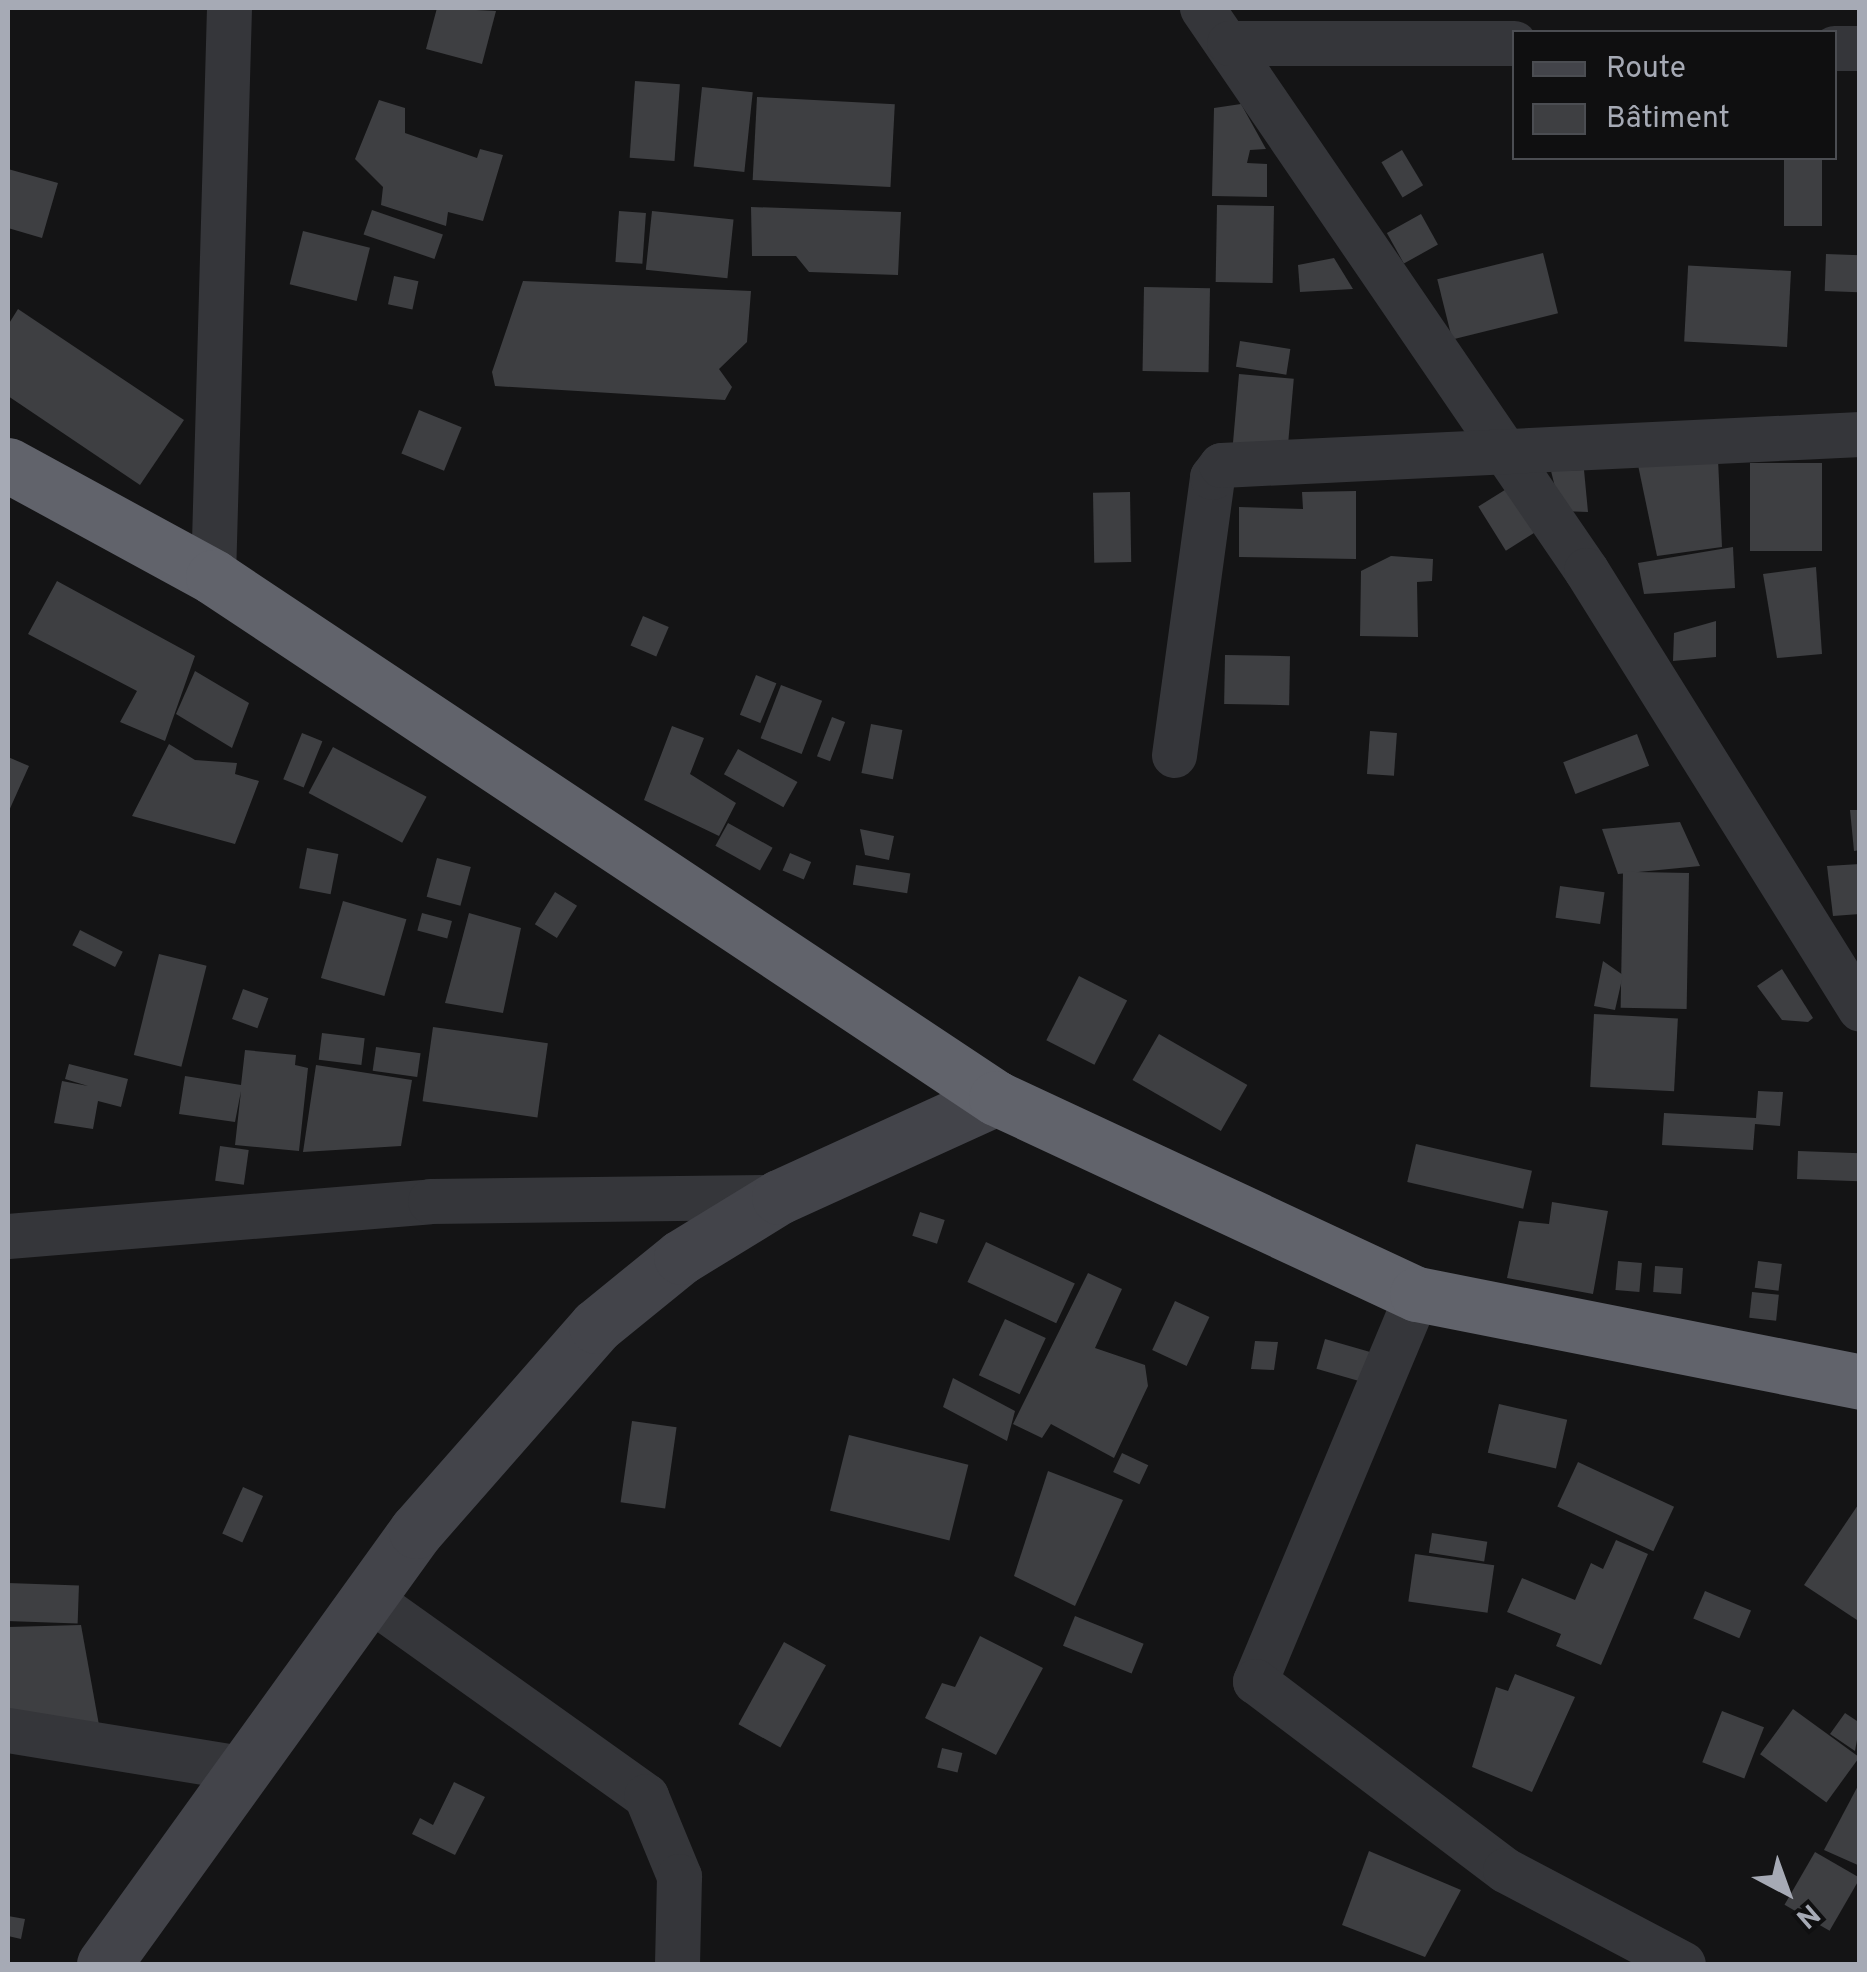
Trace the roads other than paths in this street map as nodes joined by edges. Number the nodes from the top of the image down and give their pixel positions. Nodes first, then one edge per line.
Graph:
1 (229, 8) edge
2 (1202, 8) edge
3 (1229, 44) junction
4 (1512, 44) edge
5 (1860, 434) edge
6 (1504, 453) junction
7 (8, 465) edge
8 (213, 577) junction
9 (1174, 755) dead end
10 (1860, 1009) edge
11 (996, 1098) junction
12 (780, 1198) junction
13 (8, 1236) edge
14 (1417, 1294) junction
15 (1860, 1382) edge
16 (367, 1597) junction
17 (8, 1730) edge
18 (239, 1768) junction
19 (104, 1964) edge
20 (678, 1964) edge
21 (1682, 1964) edge

1 - 8 street
2 - 3 street
3 - 4 street
3 - 6 street
5 - 6 street
6 - 9 street
6 - 10 street
7 - 8 highway
8 - 11 highway
11 - 12 street
11 - 14 highway
12 - 13 street
12 - 16 street
14 - 15 highway
14 - 21 street
16 - 18 street
16 - 20 street
17 - 18 street
18 - 19 street

